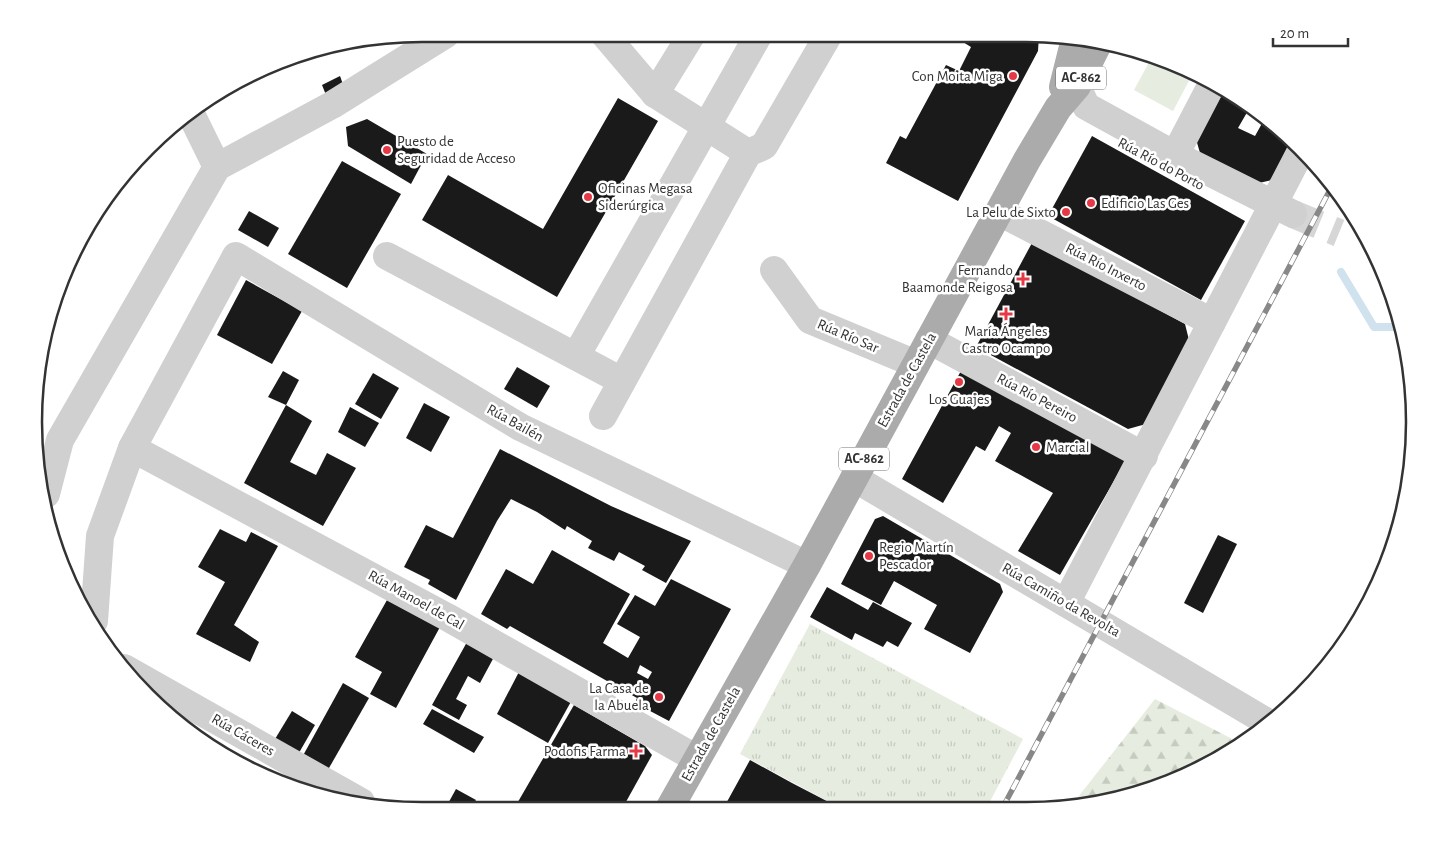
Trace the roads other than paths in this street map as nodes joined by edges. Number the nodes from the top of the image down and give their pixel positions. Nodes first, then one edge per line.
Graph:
1 (433, 42) edge
2 (611, 42) edge
3 (687, 42) edge
4 (754, 42) edge
5 (824, 42) edge
6 (1073, 46) edge
7 (1095, 49) edge
8 (1077, 86) junction
9 (1209, 90) edge
10 (656, 94) junction
11 (1058, 108) junction
12 (193, 119) edge
13 (707, 126) junction
14 (748, 153) junction
15 (1175, 155) junction
16 (1298, 158) edge
17 (217, 168) junction
18 (999, 212) junction
19 (1276, 213) junction
20 (387, 256) dead end
21 (774, 270) dead end
22 (1212, 322) junction
23 (929, 340) junction
24 (576, 356) junction
25 (916, 364) junction
26 (622, 381) junction
27 (603, 416) dead end
28 (132, 448) junction
29 (1144, 456) junction
30 (854, 478) junction
31 (48, 485) edge
32 (807, 564) junction
33 (1066, 603) junction
34 (94, 614) edge
35 (144, 679) edge
36 (1262, 719) edge
37 (697, 759) junction
38 (346, 794) edge
39 (673, 802) edge

1 - 17 street
2 - 10 street
3 - 10 street
4 - 13 street
5 - 14 street
6 - 11 main road, AC-862
7 - 8 main road, AC-862
8 - 11 main road, AC-862
8 - 15 street
9 - 15 street
10 - 13 street
11 - 18 main road, Estrada de Castela / AC-862
11 - 19 street, Rúa Río do Porto
12 - 17 street
13 - 14 street
13 - 24 street
14 - 26 street
15 - 19 street
16 - 19 street
17 - 31 street
18 - 22 street, Rúa Río Inxerto
18 - 23 main road, Estrada de Castela / AC-862
19 - 22 street
20 - 24 street
21 - 25 street, Rúa Río Sar
22 - 29 street
23 - 25 main road, Estrada de Castela / AC-862
23 - 29 street, Rúa Río Pereiro
24 - 26 street
25 - 30 main road, Estrada de Castela / AC-862
26 - 27 street
28 - 32 street, Rúa Bailén
28 - 34 street
28 - 37 street, Rúa Manoel de Cal
29 - 33 street
30 - 32 main road, Estrada de Castela / AC-862
30 - 33 street, Rúa Camiño da Revolta
32 - 37 main road, Estrada de Castela / AC-862
33 - 36 street, Rúa Camiño da Revolta
35 - 38 street, Rúa Cáceres
37 - 39 main road, Estrada de Castela / AC-862

